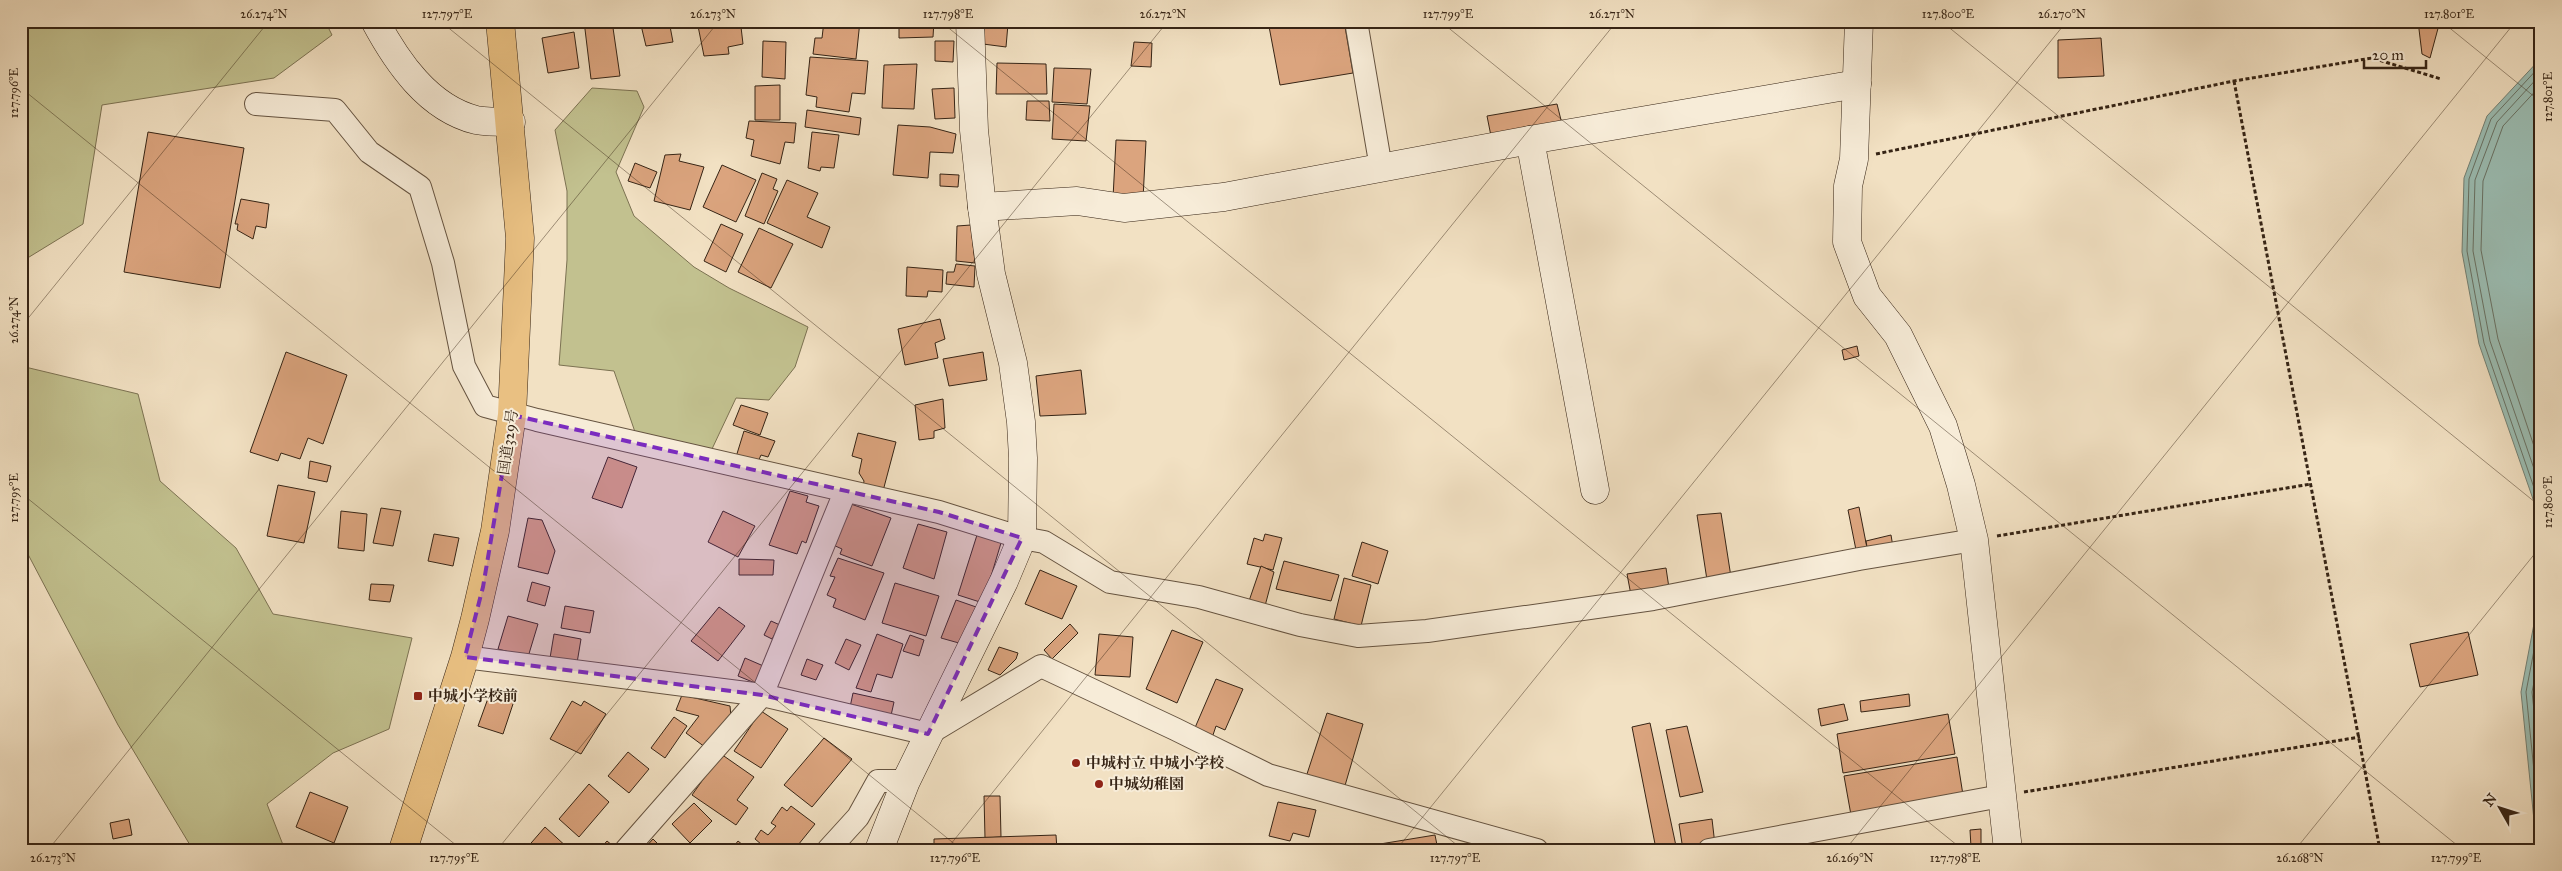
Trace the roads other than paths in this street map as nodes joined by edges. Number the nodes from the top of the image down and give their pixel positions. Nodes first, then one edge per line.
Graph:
1 (375, 21) edge
2 (500, 21) edge
3 (970, 21) edge
4 (1356, 21) edge
5 (1860, 21) edge
6 (1857, 84) junction
7 (256, 104) dead end
8 (511, 122) junction
9 (1530, 140) junction
10 (1382, 168) junction
11 (982, 207) junction
12 (512, 414) junction
13 (1594, 490) dead end
14 (845, 492) junction
15 (1022, 538) junction
16 (1974, 540) junction
17 (465, 657) junction
18 (762, 695) junction
19 (928, 734) junction
20 (906, 781) junction
21 (2002, 796) junction
22 (1526, 849) edge
23 (403, 850) edge
24 (626, 850) edge
25 (828, 850) edge
26 (879, 850) edge
27 (1710, 850) edge
28 (2008, 850) edge

1 - 8 street
2 - 8 highway, 国道329号
3 - 11 street
4 - 10 street
5 - 6 street
6 - 9 street
6 - 16 street
7 - 12 street
8 - 12 highway, 国道329号
9 - 10 street
9 - 13 street
10 - 11 street
11 - 15 street
12 - 14 street
12 - 17 highway, 国道329号
14 - 15 street
14 - 18 street
15 - 16 street
15 - 19 street
16 - 21 street
17 - 18 street
17 - 23 highway, 国道329号
18 - 19 street
18 - 24 street
19 - 20 street
19 - 22 street
20 - 25 street
20 - 26 street
21 - 27 street
21 - 28 street

